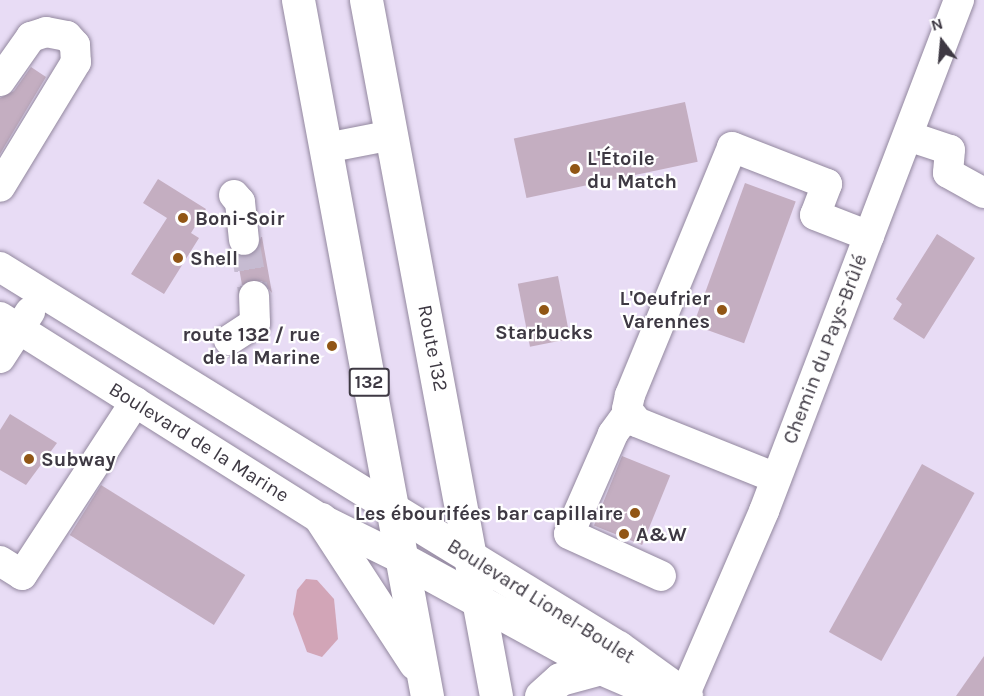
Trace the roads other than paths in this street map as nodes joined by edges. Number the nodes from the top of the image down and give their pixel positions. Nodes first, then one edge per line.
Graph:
1 (298, 0) edge
2 (366, 0) edge
3 (959, 0) edge
4 (0, 81) edge
5 (392, 135) junction
6 (908, 136) junction
7 (326, 148) junction
8 (0, 187) edge
9 (984, 193) edge
10 (234, 195) dead end
11 (869, 237) junction
12 (244, 240) tunnel mouth
13 (0, 267) edge
14 (40, 294) junction
15 (254, 296) tunnel mouth
16 (9, 323) edge
17 (229, 340) dead end
18 (0, 358) edge
19 (135, 402) junction
20 (628, 413) junction
21 (776, 478) junction
22 (394, 510) junction
23 (321, 519) junction
24 (470, 555) junction
25 (402, 559) junction
26 (0, 561) edge
27 (661, 576) dead end
28 (478, 601) junction
29 (601, 668) junction
30 (425, 686) edge
31 (496, 696) edge
32 (541, 696) edge
33 (680, 696) edge

1 - 7 main road, 132
2 - 5 main road, Route 132
3 - 6 street, Chemin du Pays-Brûlé
4 - 8 street
5 - 7 street
5 - 24 main road, Route 132
6 - 9 street
6 - 11 street, Chemin du Pays-Brûlé
7 - 22 main road, 132
10 - 12 street
11 - 20 street
11 - 21 street, Chemin du Pays-Brûlé
13 - 14 street
14 - 16 street
14 - 22 street
15 - 17 street
16 - 18 street
16 - 19 street, Boulevard de la Marine
19 - 23 street, Boulevard de la Marine
19 - 26 street
20 - 21 street
20 - 27 street
21 - 33 street, Chemin du Pays-Brûlé
22 - 24 main road, Boulevard Lionel-Boulet
22 - 25 main road, 132
23 - 25 street, Boulevard de la Marine
23 - 30 main road
24 - 28 main road, Route 132
24 - 33 main road, Boulevard Lionel-Boulet
25 - 28 main road, Boulevard Lionel-Boulet
25 - 30 main road, 132
28 - 29 main road, Boulevard Lionel-Boulet
28 - 31 main road, Route 132
29 - 32 main road
29 - 33 main road, Boulevard Lionel-Boulet

